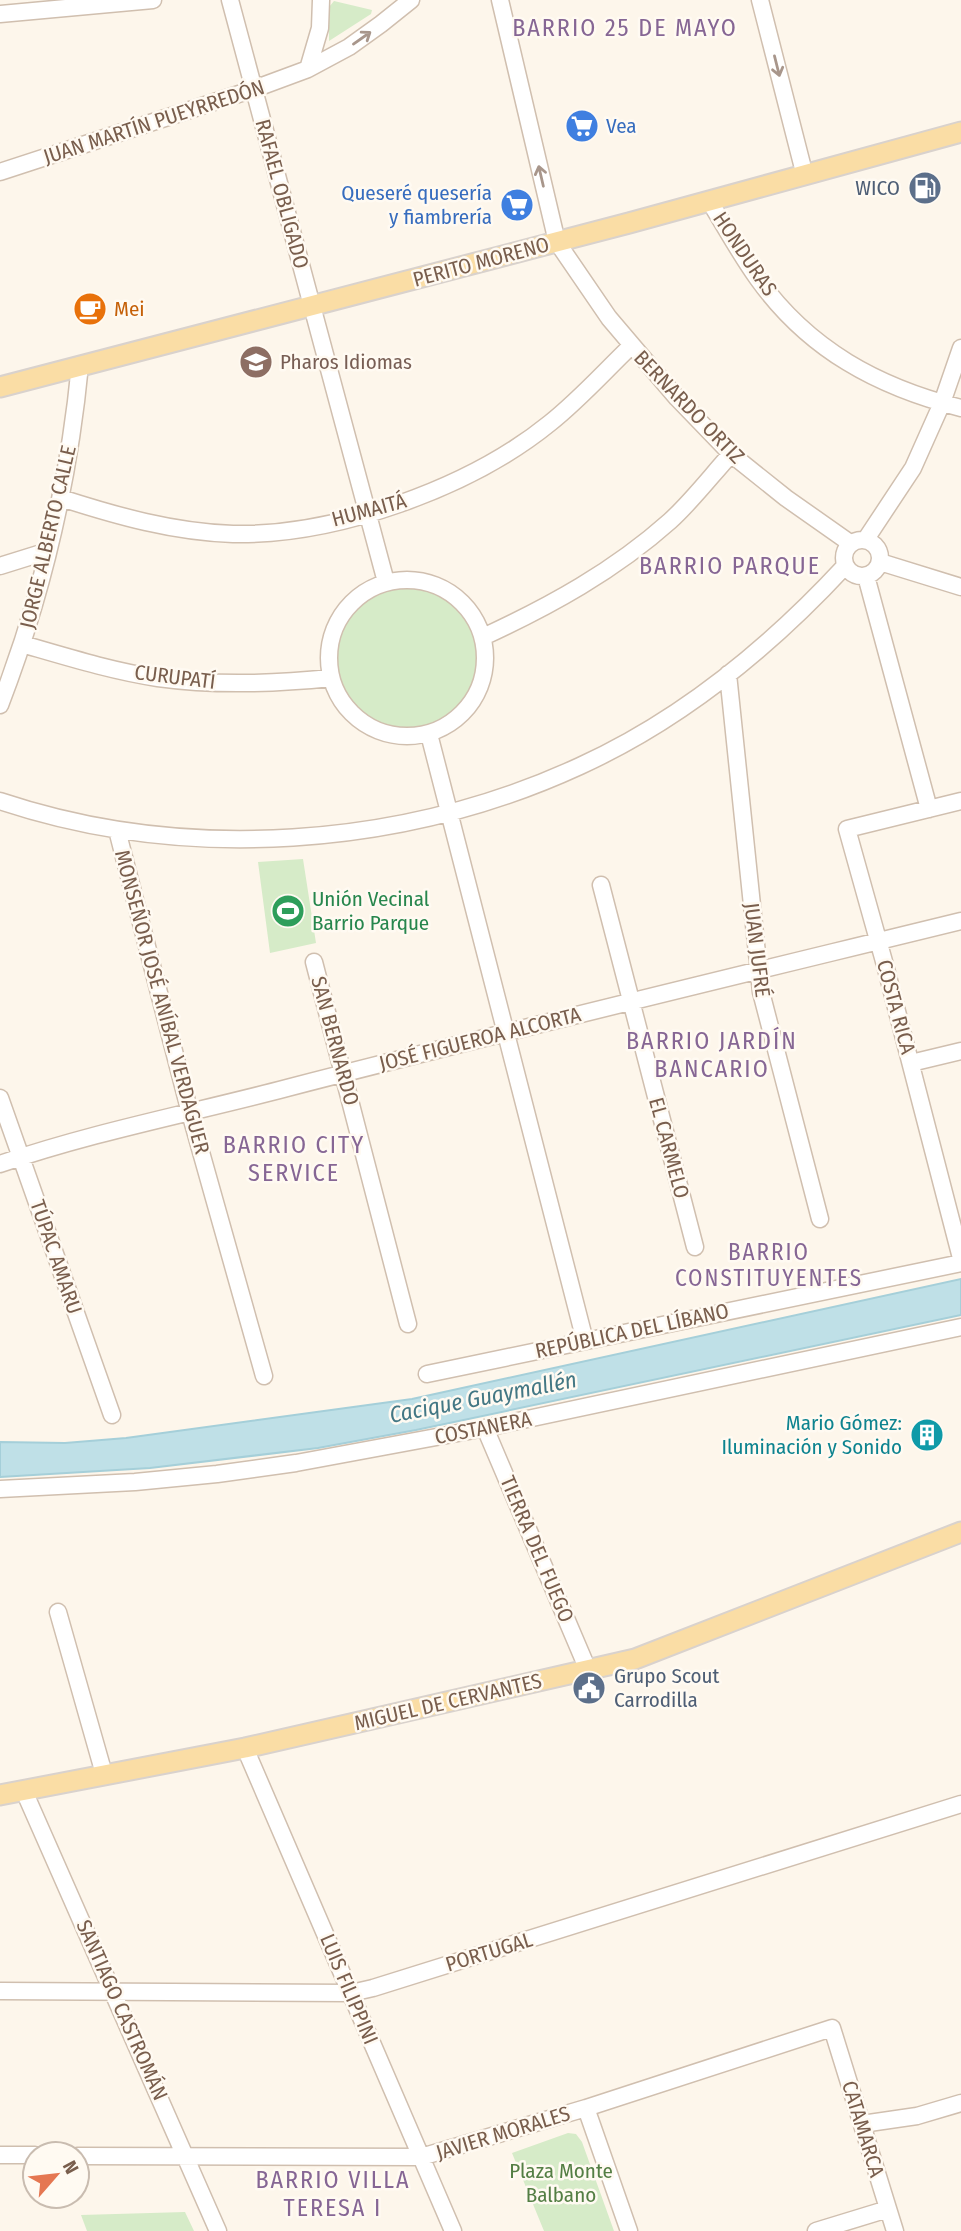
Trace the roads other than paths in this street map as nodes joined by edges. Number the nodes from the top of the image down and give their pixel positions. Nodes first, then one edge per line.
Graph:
1 (153, 0) edge
2 (230, 0) edge
3 (321, 0) edge
4 (411, 0) edge
5 (500, 0) edge
6 (760, 0) edge
7 (0, 14) edge
8 (308, 69) junction
9 (254, 89) junction
10 (961, 132) edge
11 (0, 172) edge
12 (805, 176) junction
13 (710, 202) junction
14 (557, 242) junction
15 (313, 306) junction
16 (631, 346) junction
17 (961, 348) edge
18 (80, 365) junction
19 (0, 387) edge
20 (942, 403) junction
21 (961, 408) edge
22 (732, 453) junction
23 (61, 498) junction
24 (368, 513) junction
25 (858, 541) junction
26 (48, 551) junction
27 (880, 562) junction
28 (0, 566) edge
29 (845, 566) junction
30 (866, 576) junction
31 (386, 582) junction
32 (961, 587) edge
33 (483, 637) junction
34 (22, 644) junction
35 (728, 674) junction
36 (331, 678) junction
37 (0, 705) edge
38 (429, 734) junction
39 (0, 801) edge
40 (961, 802) edge
41 (929, 809) junction
42 (449, 812) junction
43 (117, 830) junction
44 (601, 885) dead end
45 (961, 920) edge
46 (877, 941) junction
47 (314, 962) dead end
48 (758, 969) junction
49 (630, 1000) junction
50 (506, 1033) junction
51 (961, 1051) edge
52 (911, 1063) junction
53 (343, 1074) junction
54 (0, 1098) edge
55 (190, 1113) junction
56 (21, 1157) junction
57 (0, 1164) edge
58 (820, 1219) dead end
59 (695, 1247) dead end
60 (961, 1260) edge
61 (408, 1324) dead end
62 (961, 1326) edge
63 (585, 1341) junction
64 (428, 1374) dead end
65 (264, 1376) dead end
66 (112, 1415) dead end
67 (485, 1428) junction
68 (0, 1489) edge
69 (961, 1532) edge
70 (58, 1612) dead end
71 (588, 1670) junction
72 (245, 1748) junction
73 (104, 1774) junction
74 (24, 1790) junction
75 (0, 1795) edge
76 (961, 1804) edge
77 (0, 1991) edge
78 (115, 1992) junction
79 (351, 1993) junction
80 (832, 2028) joint
81 (961, 2103) edge
82 (586, 2108) junction
83 (862, 2123) junction
84 (0, 2155) edge
85 (21, 2155) edge
86 (91, 2156) edge
87 (421, 2157) junction
88 (187, 2158) junction
89 (888, 2209) junction
90 (218, 2231) edge
91 (453, 2231) edge
92 (629, 2231) edge
93 (817, 2231) edge
94 (895, 2231) edge

1 - 7 street
2 - 9 street, RAFAEL OBLIGADO
3 - 8 street
8 -> 4 street, JUAN MARTÍN PUEYRREDÓN
14 -> 5 street
6 -> 12 street
8 - 9 street, JUAN MARTÍN PUEYRREDÓN
9 - 11 street, JUAN MARTÍN PUEYRREDÓN
9 - 15 street, RAFAEL OBLIGADO
10 - 12 main road, PERITO MORENO
12 - 13 main road, PERITO MORENO
13 - 14 main road, PERITO MORENO
13 - 20 street, HONDURAS
14 - 15 main road, PERITO MORENO
14 - 16 street, BERNARDO ORTIZ
15 - 18 main road, PERITO MORENO
15 - 24 street, RAFAEL OBLIGADO
16 - 22 street, BERNARDO ORTIZ
16 - 24 street, HUMAITÁ
17 - 20 street
18 - 19 main road, PERITO MORENO
18 - 23 street, JORGE ALBERTO CALLE
20 - 21 street, HONDURAS
20 - 25 street
22 - 25 street, BERNARDO ORTIZ
22 - 33 street
23 - 24 street, HUMAITÁ
23 - 26 street, JORGE ALBERTO CALLE
24 - 31 street, RAFAEL OBLIGADO
25 - 27 street, BERNARDO ORTIZ
25 - 29 street
26 - 28 street
26 - 34 street, JORGE ALBERTO CALLE
27 - 30 street
27 - 32 street
29 - 30 street
29 - 35 street
30 - 41 street
31 - 33 street
31 - 36 street
33 - 38 street
34 - 36 street, CURUPATÍ
34 - 37 street, JORGE ALBERTO CALLE
35 - 42 street
35 - 48 street, JUAN JUFRÉ
36 - 38 street
38 - 42 street
39 - 43 street
40 - 41 street
41 - 46 street, COSTA RICA
42 - 43 street
42 - 50 street
43 - 55 street, MONSEÑOR JOSÉ ANÍBAL VERDAGUER
44 - 49 street, EL CARMELO
45 - 46 street, JOSÉ FIGUEROA ALCORTA
46 - 48 street, JOSÉ FIGUEROA ALCORTA
46 - 52 street, COSTA RICA
47 - 53 street, SAN BERNARDO
48 - 49 street, JOSÉ FIGUEROA ALCORTA
48 - 58 street, JUAN JUFRÉ
49 - 50 street, JOSÉ FIGUEROA ALCORTA
49 - 59 street, EL CARMELO
50 - 53 street, JOSÉ FIGUEROA ALCORTA
50 - 63 street
51 - 52 street
52 - 60 street, COSTA RICA
53 - 55 street, JOSÉ FIGUEROA ALCORTA
53 - 61 street, SAN BERNARDO
54 - 56 street, TÚPAC AMARU
55 - 56 street, JOSÉ FIGUEROA ALCORTA
55 - 65 street, MONSEÑOR JOSÉ ANÍBAL VERDAGUER
56 - 57 street, JOSÉ FIGUEROA ALCORTA
56 - 66 street, TÚPAC AMARU
60 - 63 street, REPÚBLICA DEL LÍBANO
62 - 67 street, COSTANERA
63 - 64 street, REPÚBLICA DEL LÍBANO
67 - 68 street, COSTANERA
67 - 71 street, TIERRA DEL FUEGO
69 - 71 main road, MIGUEL DE CERVANTES
70 - 73 street
71 - 72 main road, MIGUEL DE CERVANTES
72 - 73 main road, MIGUEL DE CERVANTES
72 - 79 street, LUIS FILIPPINI
73 - 74 main road, MIGUEL DE CERVANTES
74 - 75 main road, MIGUEL DE CERVANTES
74 - 78 street, SANTIAGO CASTROMÁN
76 - 79 street, PORTUGAL
77 - 78 street, PORTUGAL
78 - 79 street, PORTUGAL
78 - 88 street, SANTIAGO CASTROMÁN
79 - 87 street, LUIS FILIPPINI
80 - 82 street, JAVIER MORALES
80 - 83 street, CATAMARCA
81 - 83 street
82 - 87 street, JAVIER MORALES
82 - 92 street
83 - 89 street, CATAMARCA
84 - 85 street
86 - 88 street, JAVIER MORALES
87 - 88 street, JAVIER MORALES
87 - 91 street, LUIS FILIPPINI
88 - 90 street, SANTIAGO CASTROMÁN
89 - 93 street
89 - 94 street, CATAMARCA

